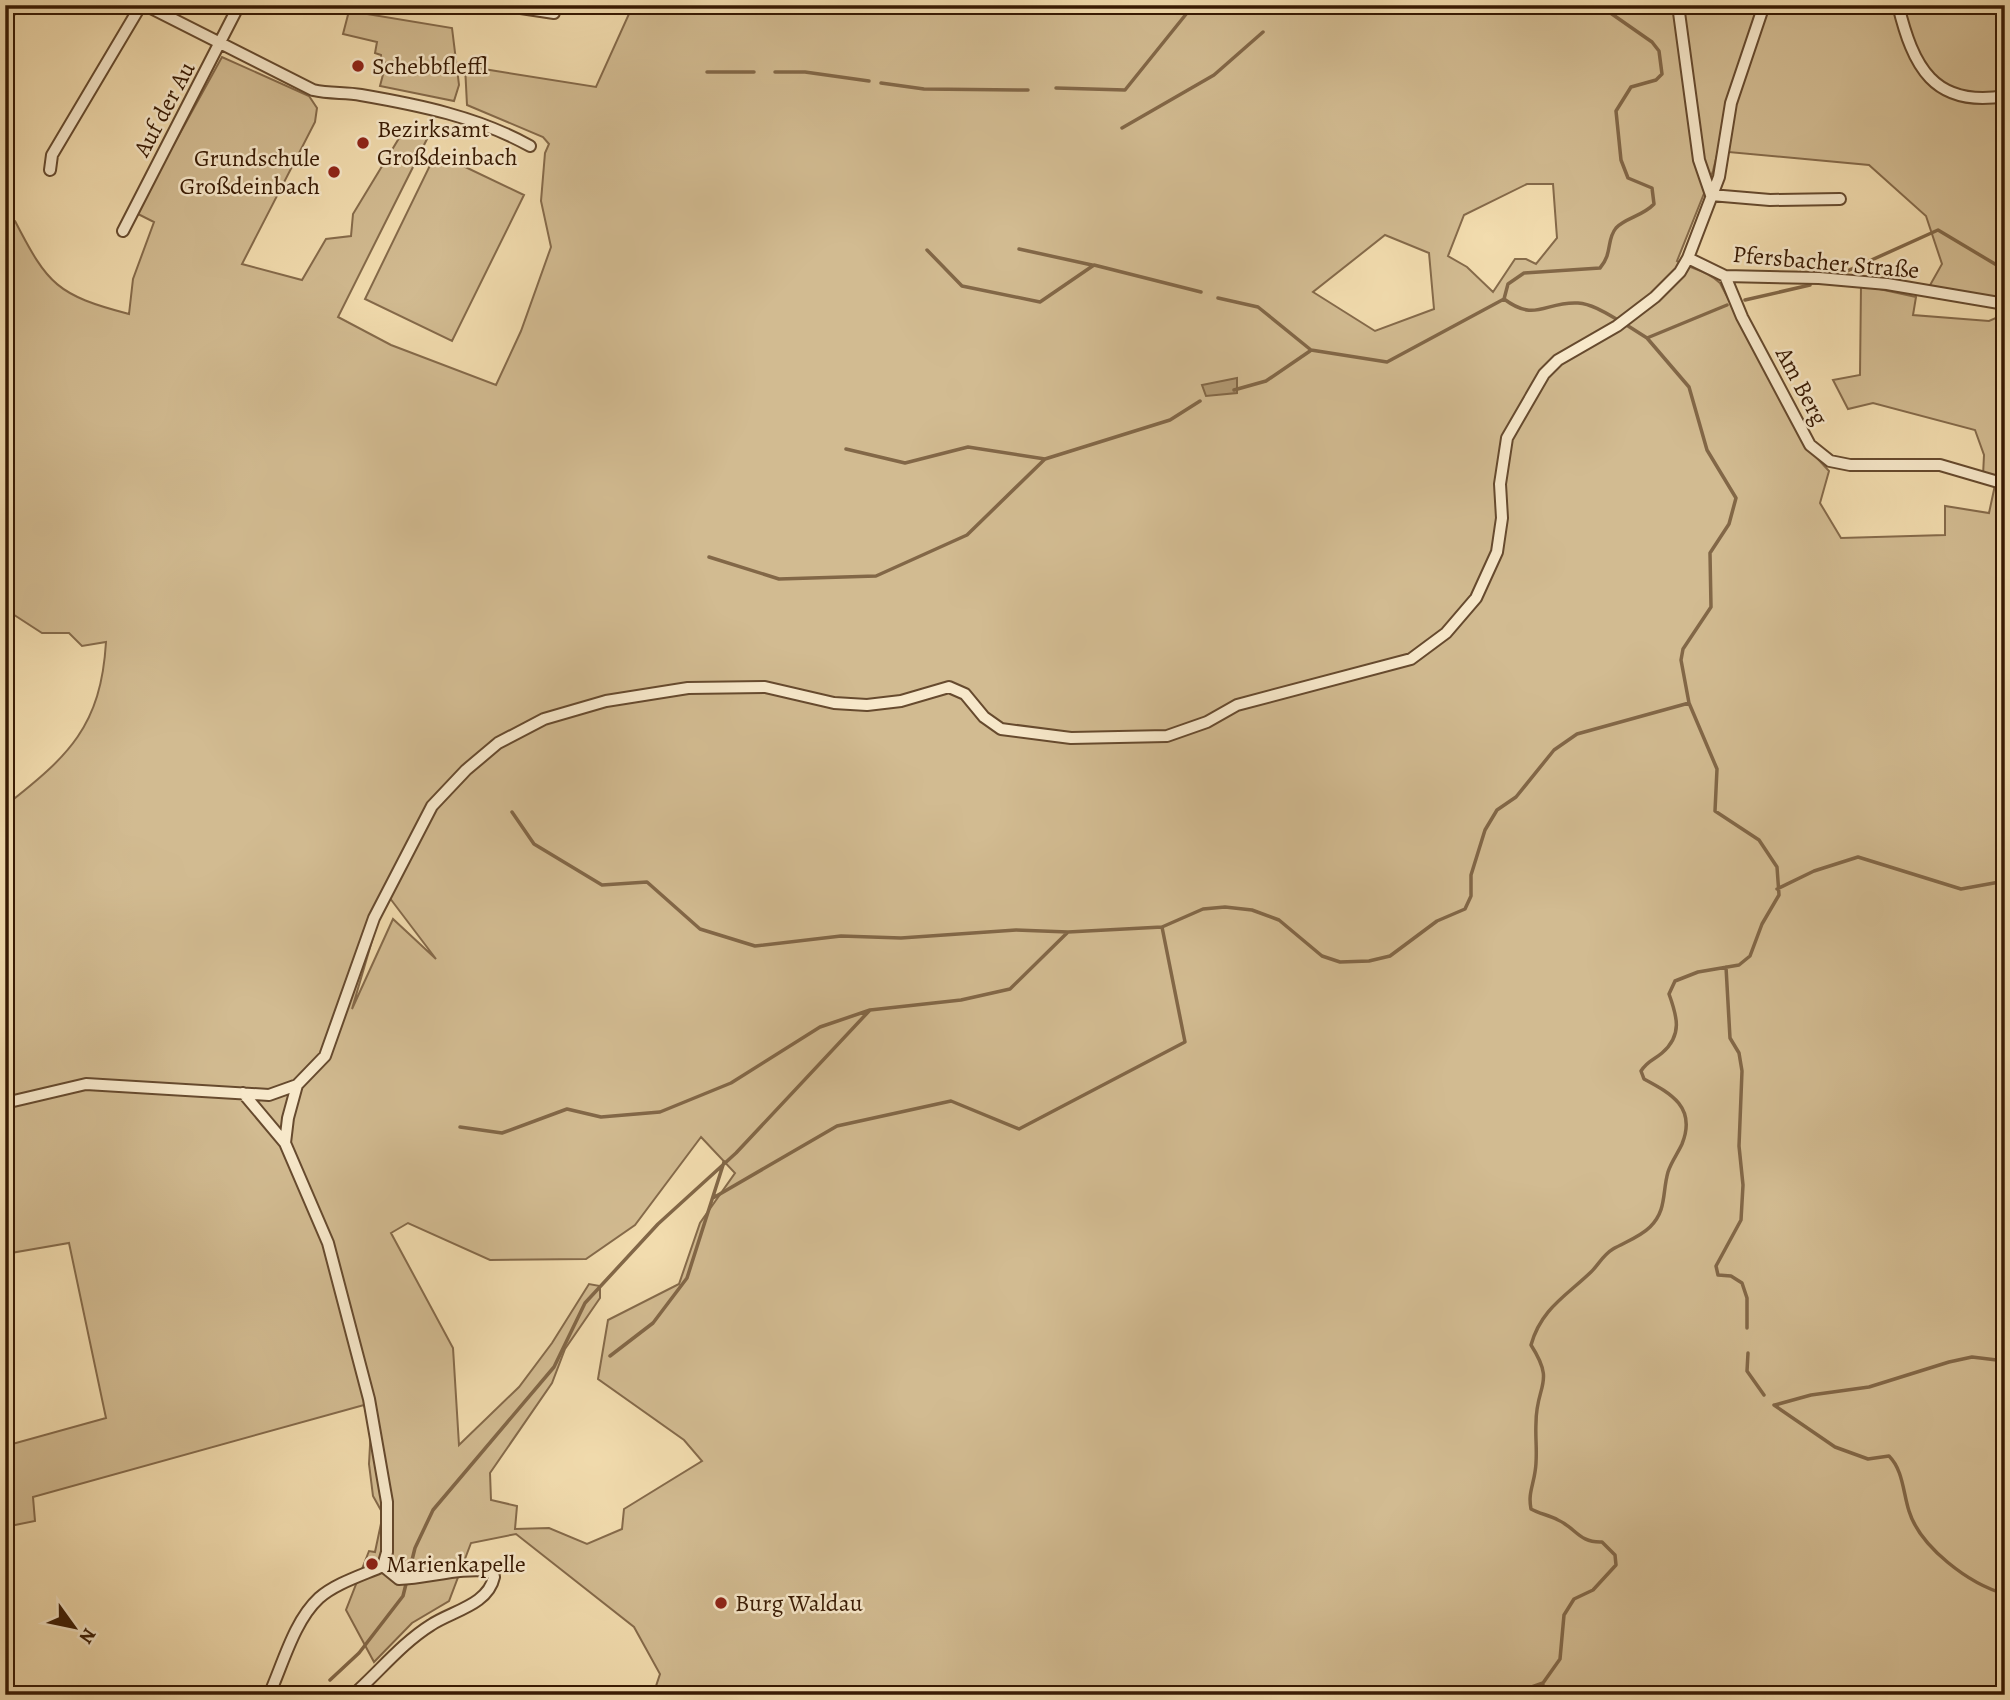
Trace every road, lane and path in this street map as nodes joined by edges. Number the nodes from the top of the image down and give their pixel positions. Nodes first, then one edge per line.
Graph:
1 (11, 5) edge
2 (143, 5) edge
3 (239, 5) edge
4 (501, 5) edge
5 (1678, 5) edge
6 (1763, 5) edge
7 (1898, 5) edge
8 (554, 13) dead end
9 (5, 15) edge
10 (221, 46) junction
11 (2005, 96) edge
12 (530, 146) dead end
13 (50, 170) dead end
14 (1711, 195) junction
15 (1840, 199) dead end
16 (122, 231) dead end
17 (1688, 258) junction
18 (1725, 276) junction
19 (2005, 304) edge
20 (2005, 484) edge
21 (297, 1085) junction
22 (243, 1094) junction
23 (5, 1103) edge
24 (285, 1143) junction
25 (383, 1566) junction
26 (269, 1695) edge
27 (353, 1695) edge

1 - 9 street
2 - 10 street
2 - 13 street
3 - 10 street, Auf der Au
4 - 8 street
5 - 14 street
6 - 14 street
7 - 11 street
10 - 12 street
10 - 16 street, Auf der Au
14 - 15 street
14 - 17 street
17 - 18 street, Pfersbacher Straße
17 - 21 street
18 - 19 street, Pfersbacher Straße
18 - 20 street, Am Berg
21 - 22 street
21 - 24 street
22 - 23 street
22 - 24 street
24 - 25 street
25 - 26 street
25 - 27 street

